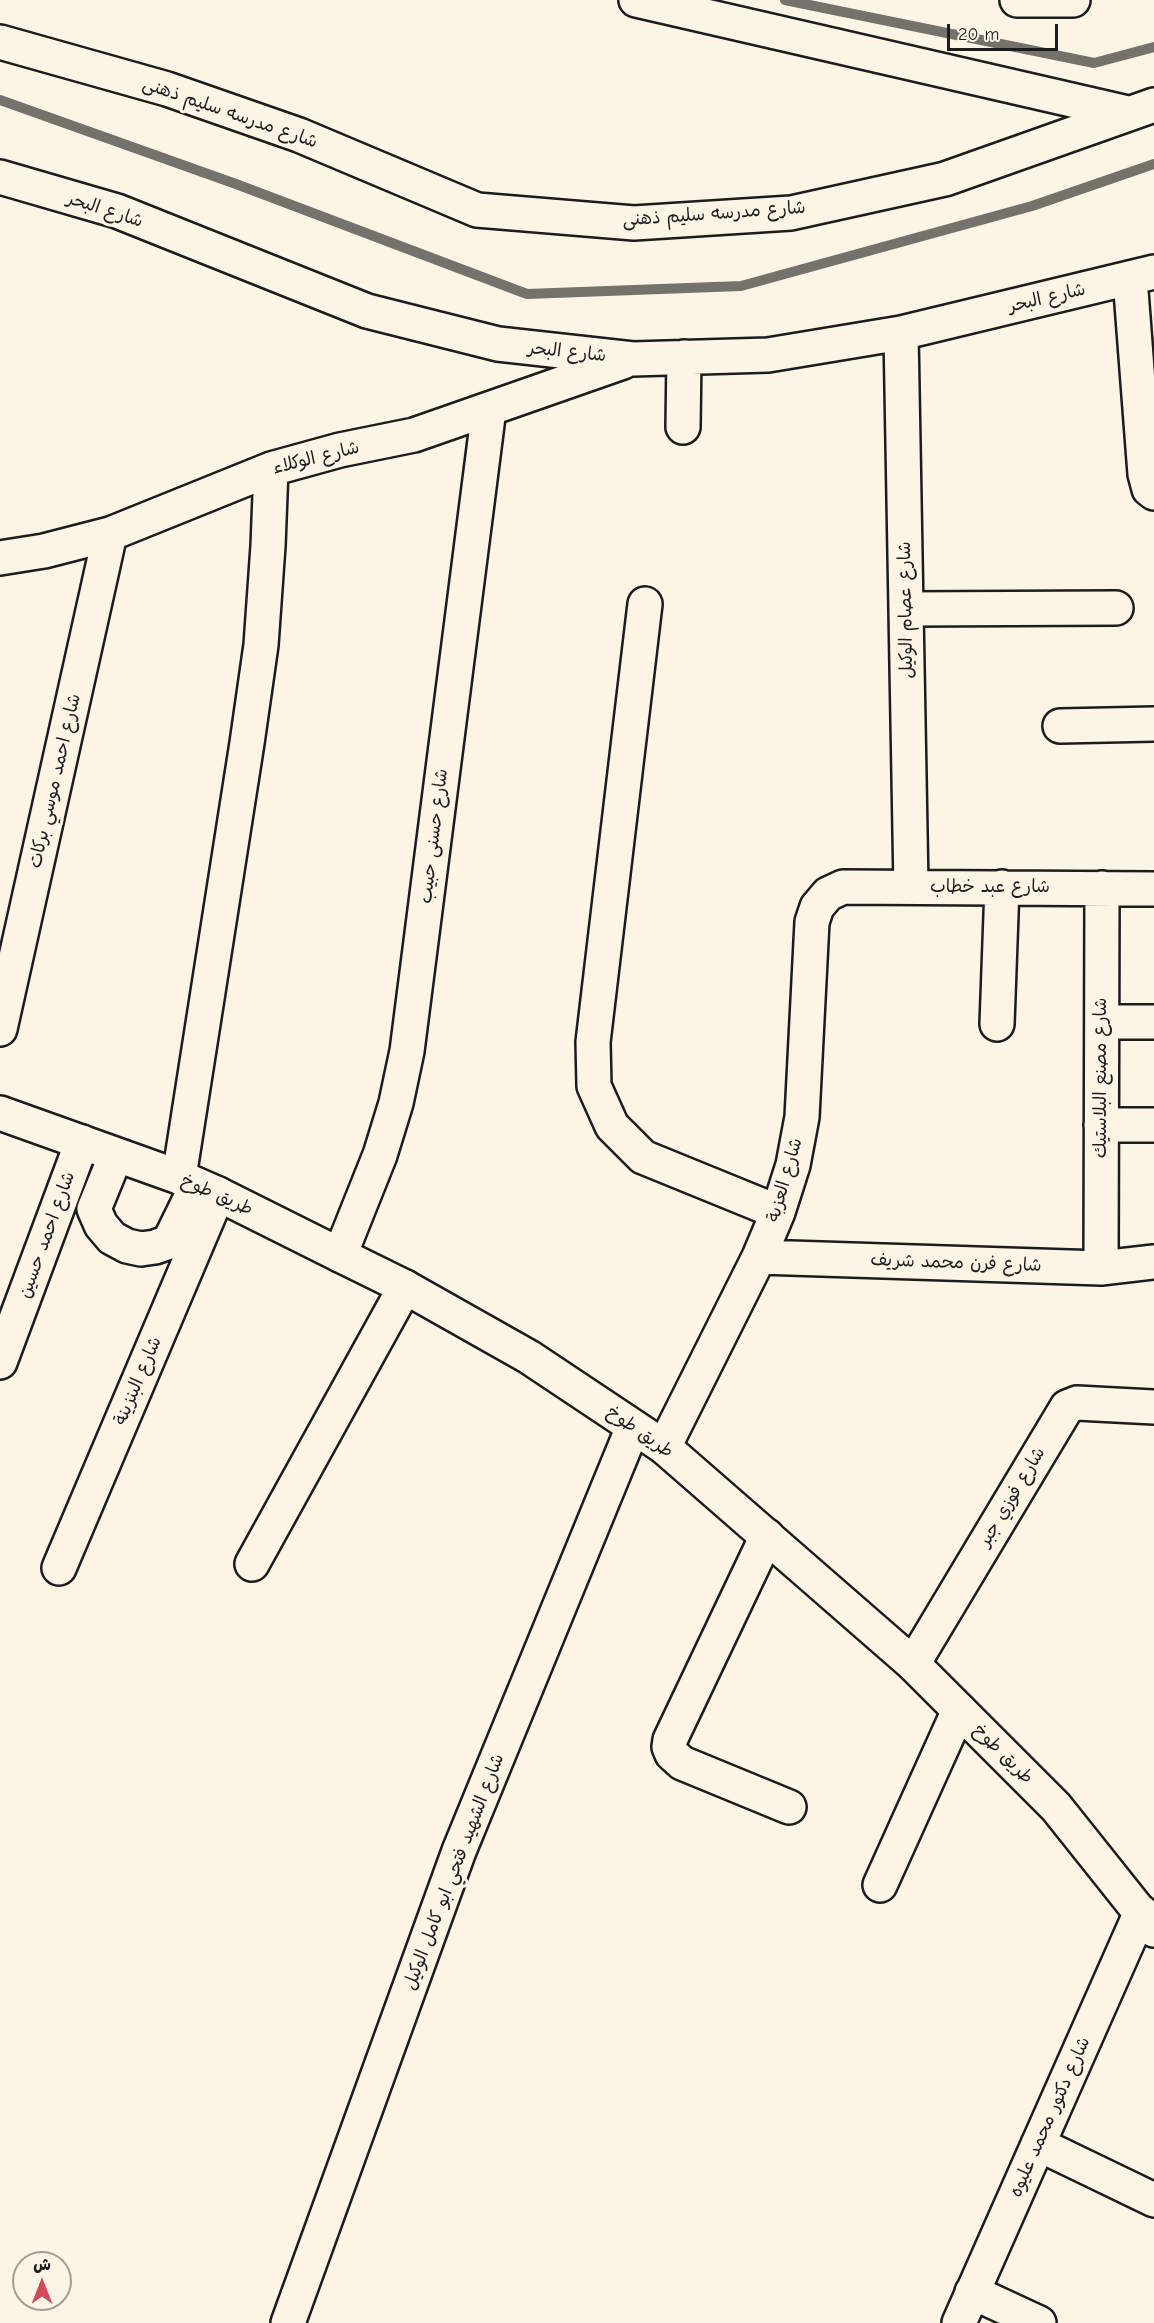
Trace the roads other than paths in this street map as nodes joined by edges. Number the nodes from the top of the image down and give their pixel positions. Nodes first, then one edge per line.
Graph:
1 (636, 0) edge
2 (1017, 0) edge
3 (1073, 0) edge
4 (0, 42) edge
5 (1141, 109) edge
6 (0, 177) edge
7 (1142, 275) edge
8 (902, 333) junction
9 (684, 357) junction
10 (633, 359) junction
11 (489, 409) junction
12 (683, 427) dead end
13 (271, 469) junction
14 (1154, 493) edge
15 (110, 534) junction
16 (0, 558) edge
17 (645, 604) dead end
18 (1116, 608) dead end
19 (906, 609) junction
20 (1154, 724) edge
21 (1060, 726) dead end
22 (911, 887) junction
23 (1002, 887) junction
24 (1102, 888) junction
25 (1154, 889) edge
26 (828, 894) joint
27 (1102, 1022) junction
28 (1154, 1022) edge
29 (997, 1024) dead end
30 (0, 1029) edge
31 (0, 1113) edge
32 (1101, 1125) junction
33 (1154, 1125) edge
34 (82, 1143) junction
35 (116, 1155) junction
36 (198, 1185) junction
37 (778, 1212) junction
38 (340, 1255) junction
39 (759, 1257) junction
40 (1154, 1262) edge
41 (1101, 1268) junction
42 (405, 1287) junction
43 (0, 1362) edge
44 (1154, 1407) edge
45 (633, 1427) junction
46 (664, 1447) junction
47 (767, 1536) junction
48 (252, 1564) dead end
49 (59, 1568) dead end
50 (913, 1664) junction
51 (959, 1710) junction
52 (789, 1807) dead end
53 (880, 1885) dead end
54 (1148, 1921) edge
55 (1038, 2144) junction
56 (1154, 2200) edge
57 (972, 2292) junction
58 (288, 2323) edge
59 (958, 2323) edge
60 (1040, 2323) edge

1 - 5 street
2 - 3 street
4 - 5 street, شارع مدرسه سليم ذهنى
6 - 10 street, شارع البحر
7 - 8 street, شارع البحر
7 - 14 street
8 - 9 street, شارع البحر
8 - 19 street, شارع عصام الوكيل
9 - 10 street, شارع البحر
9 - 12 street
10 - 11 street, شارع الوكلاء
11 - 13 street, شارع الوكلاء
11 - 38 street, شارع حسنى حبيب
13 - 15 street, شارع الوكلاء
13 - 36 street
15 - 16 street, شارع الوكلاء
15 - 30 street, شارع احمد موسي بركات
17 - 37 street
18 - 19 street
19 - 22 street, شارع عصام الوكيل
20 - 21 street
22 - 23 street, شارع عبد خطاب
22 - 26 street, شارع عبد خطاب
23 - 24 street, شارع عبد خطاب
23 - 29 street
24 - 25 street, شارع عبد خطاب
24 - 27 street, شارع مصنع البلاستيك
26 - 37 street, شارع العزبة
27 - 28 street
27 - 32 street, شارع مصنع البلاستيك
31 - 34 street, طريق طوخ
32 - 33 street
32 - 41 street, شارع مصنع البلاستيك
34 - 35 street, طريق طوخ
34 - 43 street, شارع احمد حسين
35 - 36 street, طريق طوخ
35 - 36 street
36 - 38 street, طريق طوخ
36 - 49 street, شارع البنزينة
37 - 39 street, شارع العزبة
38 - 42 street, طريق طوخ
39 - 41 street, شارع فرن محمد شريف
39 - 46 street, شارع العزبة
40 - 41 street, شارع فرن محمد شريف
42 - 45 street, طريق طوخ
42 - 48 street
44 - 50 street, شارع فوزي جبر
45 - 46 street, طريق طوخ
45 - 58 street, شارع الشهيد فتحي ابو كامل الوكيل
46 - 47 street, طريق طوخ
47 - 50 street, طريق طوخ
47 - 52 street
50 - 51 street, طريق طوخ
51 - 53 street
51 - 54 street, طريق طوخ
54 - 55 street, شارع دكتور محمد عليوه
55 - 56 street
55 - 57 street, شارع دكتور محمد عليوه
57 - 59 street, شارع دكتور محمد عليوه
57 - 60 street

